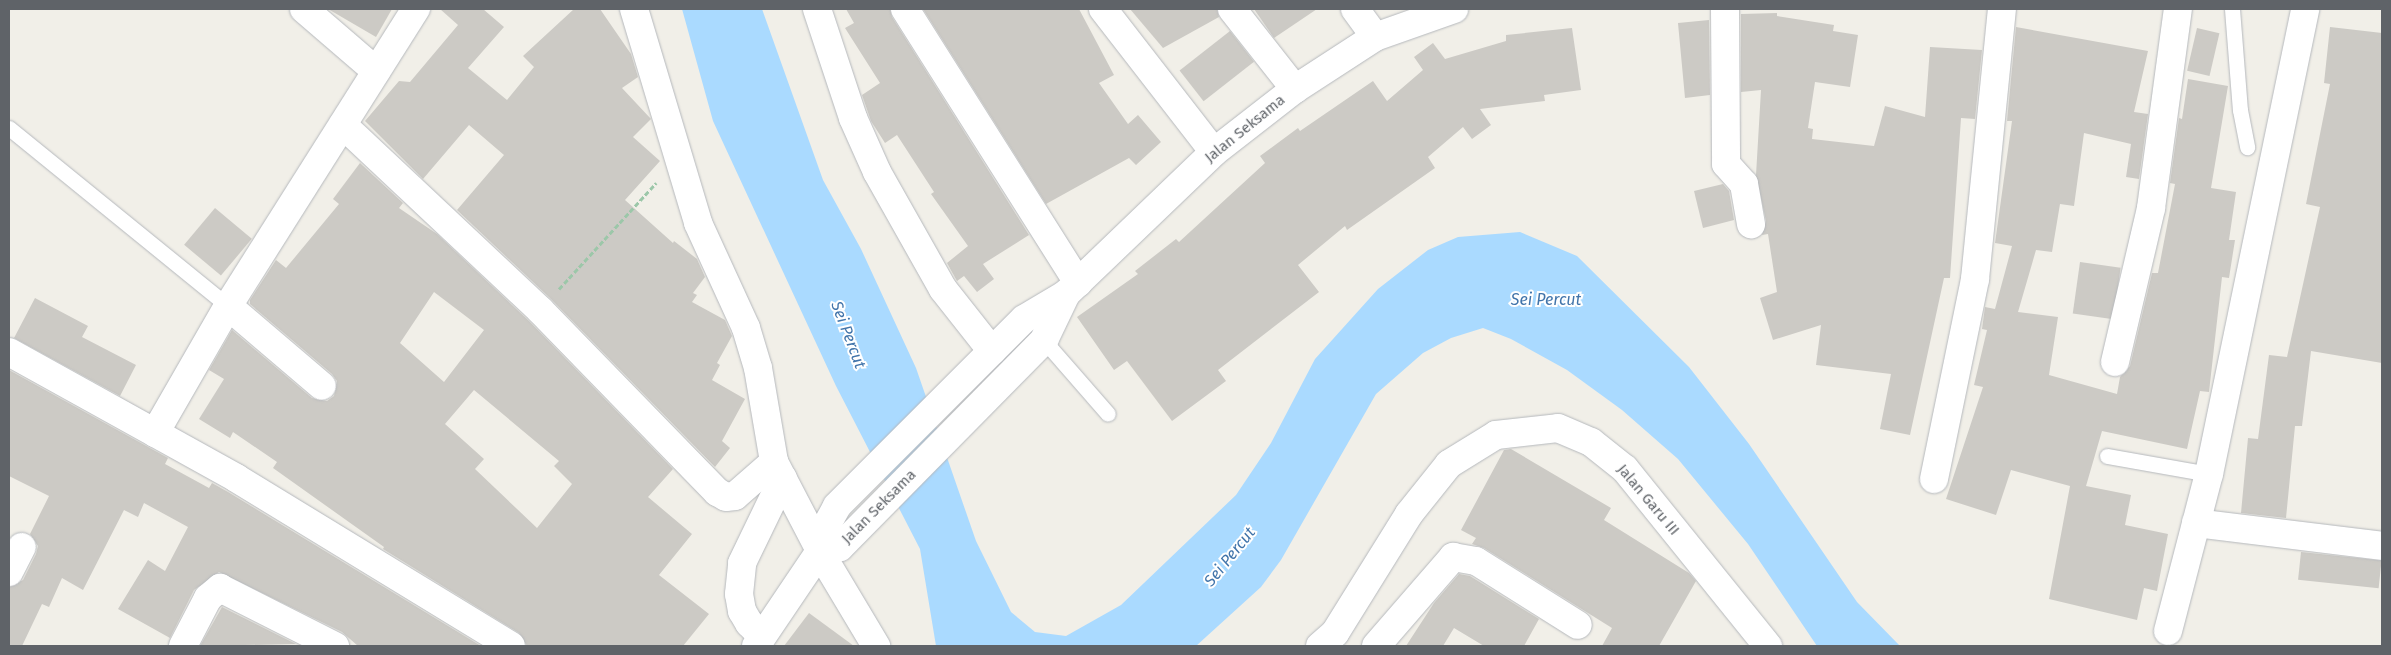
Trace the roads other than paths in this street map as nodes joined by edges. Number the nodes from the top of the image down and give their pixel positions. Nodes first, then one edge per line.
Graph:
1 (304, 9) edge
2 (416, 9) edge
3 (634, 9) edge
4 (817, 9) edge
5 (905, 9) edge
6 (1103, 9) edge
7 (1232, 9) edge
8 (1356, 9) edge
9 (1454, 9) edge
10 (1725, 9) edge
11 (2002, 9) edge
12 (2178, 9) edge
13 (2232, 9) edge
14 (2305, 9) edge
15 (1375, 37) junction
16 (376, 70) junction
17 (1295, 89) junction
18 (343, 125) junction
19 (9, 128) edge
20 (2247, 147) dead end
21 (1214, 152) junction
22 (1751, 224) dead end
23 (1072, 288) junction
24 (228, 306) junction
25 (1024, 319) junction
26 (1044, 340) junction
27 (992, 351) junction
28 (9, 352) edge
29 (2115, 362) dead end
30 (322, 386) dead end
31 (1108, 414) dead end
32 (155, 433) junction
33 (2108, 456) dead end
34 (778, 470) junction
35 (2209, 474) junction
36 (1934, 479) dead end
37 (2196, 524) junction
38 (2382, 546) edge
39 (22, 547) dead end
40 (820, 550) junction
41 (9, 572) edge
42 (1578, 625) dead end
43 (2168, 631) dead end
44 (759, 641) edge
45 (183, 646) edge
46 (335, 646) edge
47 (511, 646) edge
48 (876, 646) edge
49 (1320, 646) edge
50 (1376, 646) edge
51 (1768, 646) edge

1 - 16 street
2 - 16 street
3 - 34 street
4 - 27 street
5 - 23 street
6 - 21 street
7 - 17 street
8 - 15 street
9 - 15 street, Jalan Seksama
10 - 22 street
11 - 36 street
12 - 29 street
13 - 20 lane
14 - 35 street
15 - 17 street, Jalan Seksama
16 - 18 street
17 - 21 street, Jalan Seksama
18 - 24 street
18 - 34 street
19 - 24 lane
21 - 23 street, Jalan Seksama
23 - 25 street, Jalan Seksama
23 - 26 street, Jalan Seksama
24 - 30 street
24 - 32 street
25 - 26 lane
25 - 27 street, Jalan Seksama
26 - 31 lane
26 - 40 street, Jalan Seksama
27 - 40 street, Jalan Seksama
28 - 32 street
32 - 47 street
33 - 35 lane
34 - 40 street
34 - 44 street
35 - 37 street
37 - 38 street
37 - 43 street
39 - 41 street
40 - 44 street
40 - 48 street
42 - 50 street
45 - 46 street
49 - 51 street, Jalan Garu III

